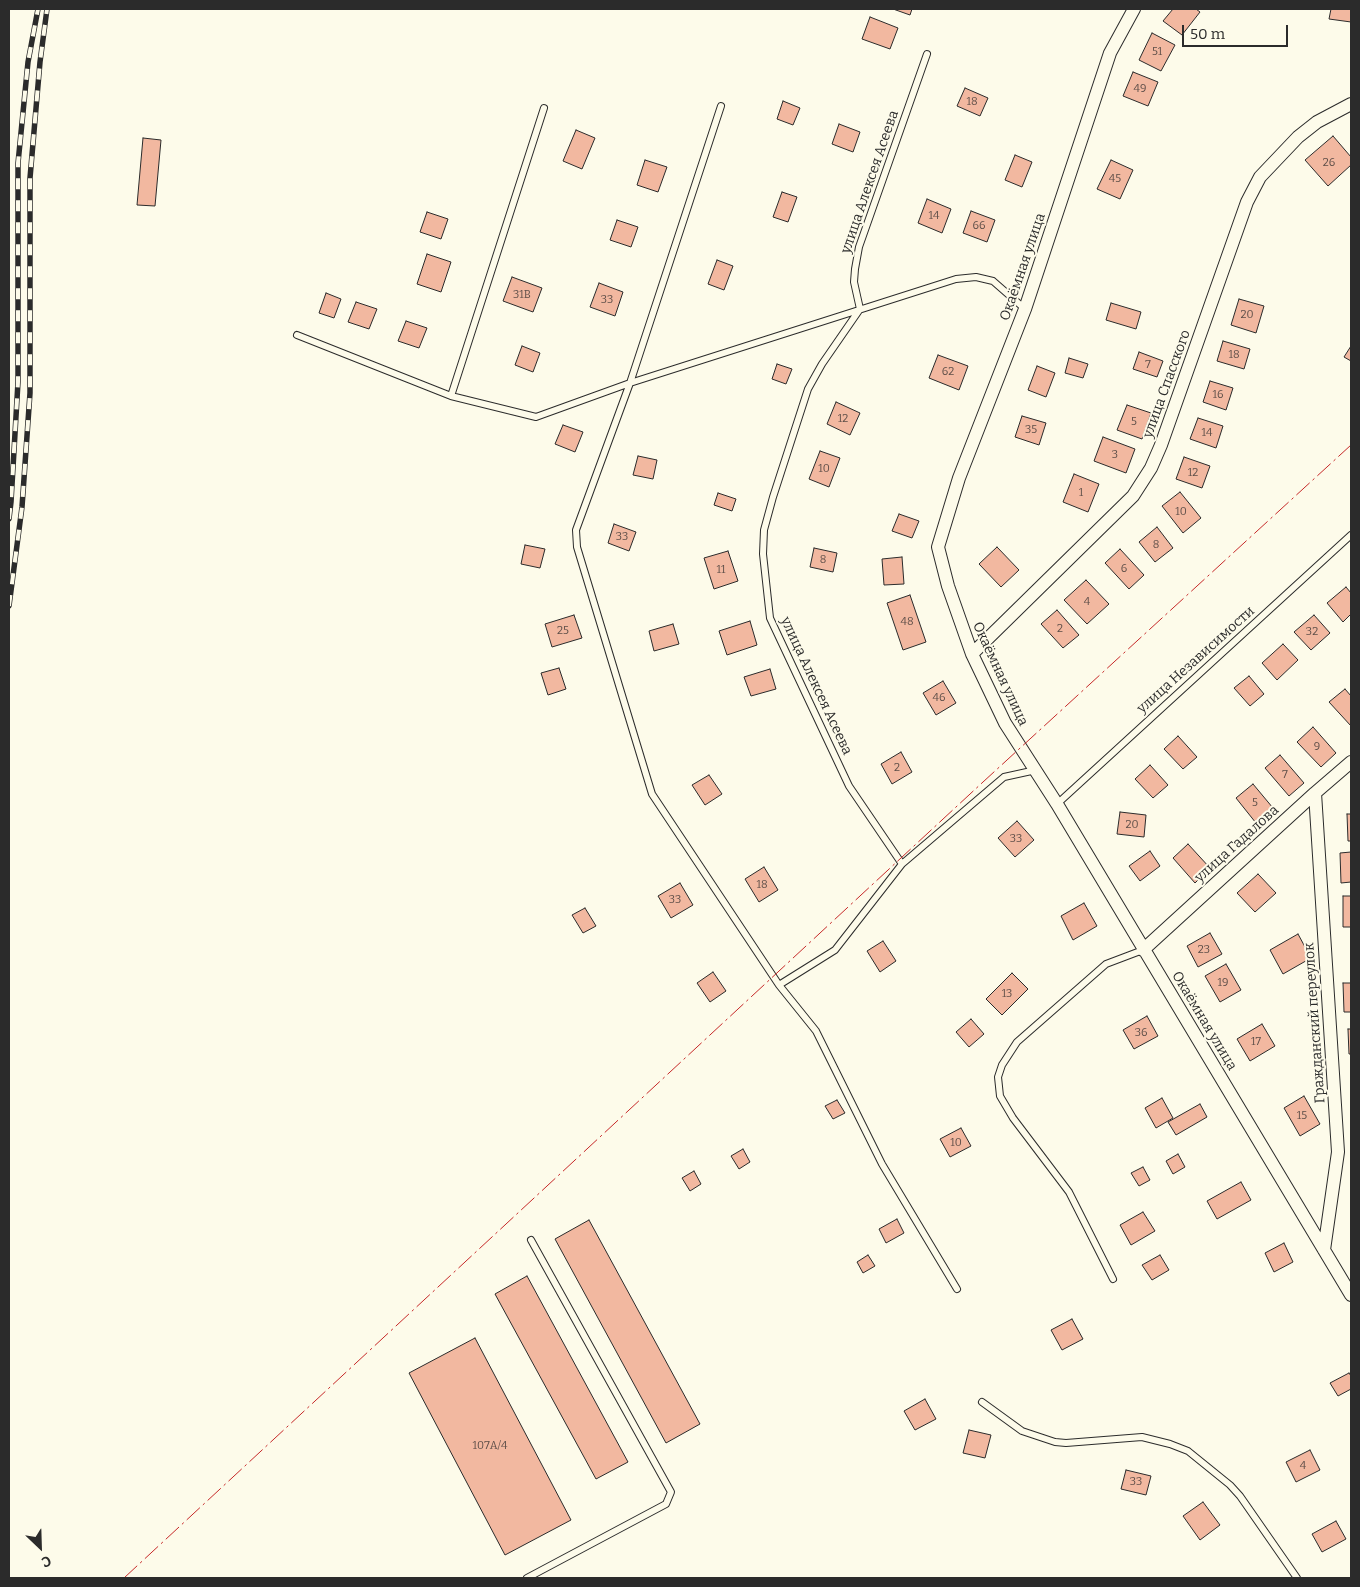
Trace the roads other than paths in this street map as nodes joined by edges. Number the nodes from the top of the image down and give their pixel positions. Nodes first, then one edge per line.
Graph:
1 (1134, 9) edge
2 (927, 54) dead end
3 (1351, 104) edge
4 (721, 106) dead end
5 (544, 108) dead end
6 (1025, 308) junction
7 (860, 309) junction
8 (297, 336) dead end
9 (630, 383) junction
10 (450, 396) junction
11 (1351, 535) edge
12 (972, 654) junction
13 (1351, 762) edge
14 (1036, 770) junction
15 (1315, 793) junction
16 (1057, 804) junction
17 (902, 864) junction
18 (1143, 950) junction
19 (779, 985) junction
20 (531, 1240) dead end
21 (1324, 1250) junction
22 (1113, 1279) dead end
23 (957, 1289) dead end
24 (1351, 1295) edge
25 (982, 1402) dead end
26 (527, 1578) edge
27 (1296, 1578) edge

1 - 6 street, Окаёмная улица
2 - 7 lane, улица Алексея Асеева
3 - 12 street, улица Спасского
4 - 9 lane
5 - 10 lane
6 - 7 lane
6 - 12 street, Окаёмная улица
7 - 9 lane
7 - 17 lane, улица Алексея Асеева
8 - 10 lane
9 - 10 lane
9 - 19 lane
11 - 16 lane, улица Независимости
12 - 14 street, Окаёмная улица
13 - 15 street, улица Гадалова
14 - 16 street, Окаёмная улица
14 - 17 lane
15 - 18 street, улица Гадалова
15 - 21 street, Гражданский переулок
16 - 18 street, Окаёмная улица
17 - 19 lane
18 - 21 street, Окаёмная улица
18 - 22 lane
19 - 23 lane
20 - 26 lane
21 - 24 street, Окаёмная улица
25 - 27 lane

